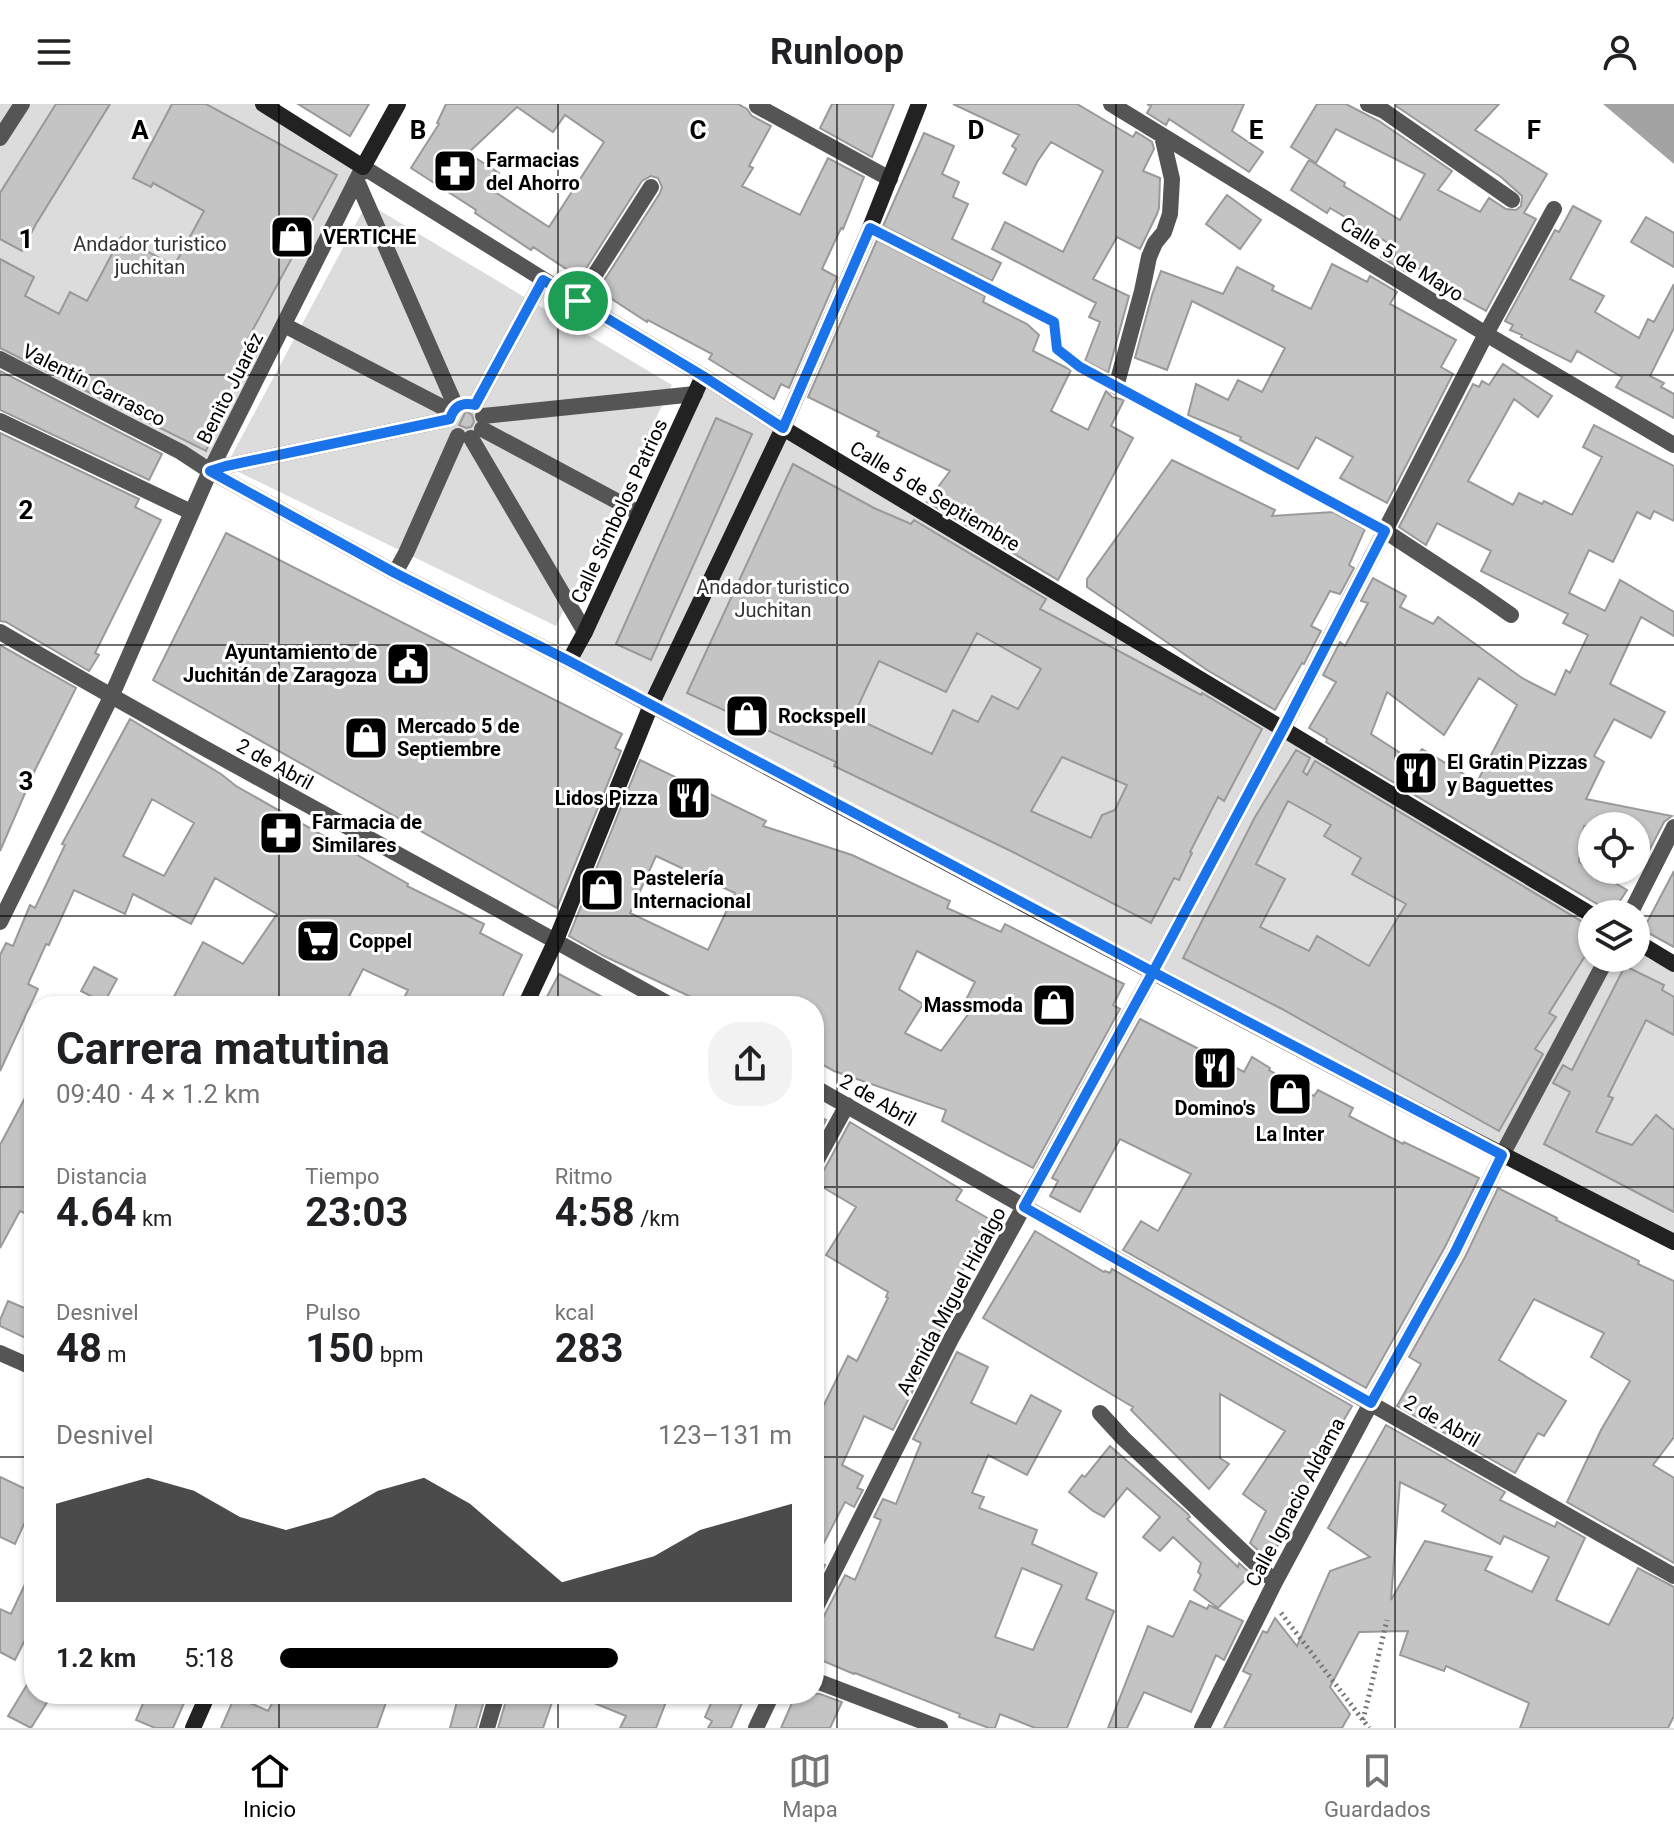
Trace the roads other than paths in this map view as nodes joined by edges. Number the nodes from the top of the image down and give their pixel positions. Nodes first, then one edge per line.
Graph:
1 (22, 104) edge
2 (263, 104) edge
3 (398, 104) edge
4 (919, 104) edge
5 (1111, 104) edge
6 (1368, 104) edge
7 (757, 106) dead end
8 (1162, 136) junction
9 (0, 138) edge
10 (360, 174) junction
11 (890, 179) junction
12 (651, 187) dead end
13 (1512, 200) dead end
14 (1554, 209) dead end
15 (870, 228) junction
16 (543, 280) junction
17 (578, 301) junction
18 (284, 325) junction
19 (1486, 334) junction
20 (0, 359) edge
21 (703, 376) junction
22 (1116, 387) junction
23 (695, 394) junction
24 (453, 412) junction
25 (0, 421) edge
26 (474, 425) junction
27 (783, 428) junction
28 (1674, 445) edge
29 (210, 471) junction
30 (191, 512) junction
31 (639, 513) junction
32 (1385, 531) junction
33 (395, 573) junction
34 (1511, 615) dead end
35 (0, 632) edge
36 (585, 632) junction
37 (569, 661) junction
38 (111, 697) junction
39 (651, 705) junction
40 (1283, 729) junction
41 (1674, 827) edge
42 (1637, 900) edge
43 (1578, 907) edge
44 (0, 922) edge
45 (556, 940) junction
46 (1650, 949) edge
47 (1674, 964) edge
48 (1153, 972) junction
49 (1600, 972) edge
50 (530, 996) edge
51 (654, 996) edge
52 (824, 1092) edge
53 (847, 1105) junction
54 (824, 1147) edge
55 (1502, 1155) junction
56 (1024, 1207) junction
57 (1674, 1242) edge
58 (0, 1353) edge
59 (24, 1364) edge
60 (1371, 1403) junction
61 (1100, 1413) dead end
62 (1674, 1576) edge
63 (1275, 1582) junction
64 (824, 1591) edge
65 (824, 1684) edge
66 (204, 1704) edge
67 (494, 1704) edge
68 (767, 1704) edge
69 (193, 1728) edge
70 (487, 1728) edge
71 (756, 1728) edge
72 (940, 1728) edge
73 (1202, 1728) edge

1 - 9 street
2 - 10 street, Calle 5 de Septiembre
3 - 10 street, Benito Juaréz
4 - 11 street
5 - 8 street, Calle 5 de Mayo
6 - 13 street
7 - 11 street
8 - 19 street, Calle 5 de Mayo
8 - 22 street
10 - 16 street, Calle 5 de Septiembre
10 - 18 street, Benito Juaréz
10 - 24 street
11 - 15 street
12 - 17 street
14 - 19 street, Avenida Miguel Hidalgo
15 - 22 lane
15 - 27 street
16 - 17 street, Calle 5 de Septiembre
16 - 26 street
17 - 21 street, Calle 5 de Septiembre
18 - 24 street
18 - 29 street, Benito Juaréz
19 - 28 street, Calle 5 de Mayo
19 - 32 street, Avenida Miguel Hidalgo
20 - 29 street, Valentín Carrasco
21 - 23 street, Calle Símbolos Patrios
21 - 27 street, Calle 5 de Septiembre
22 - 32 lane
23 - 26 street
23 - 31 street, Calle Símbolos Patrios
24 - 26 street
24 - 26 street
24 - 29 street
25 - 30 street
26 - 31 street
26 - 33 street
26 - 36 street
27 - 39 street
27 - 40 street, Calle 5 de Septiembre
29 - 30 street, Benito Juaréz
29 - 33 street, Valentín Carrasco
30 - 38 street, Benito Juaréz
31 - 36 street, Calle Símbolos Patrios
32 - 34 street
32 - 40 street, Avenida Miguel Hidalgo
33 - 37 street, Valentín Carrasco
35 - 38 street, 2 de Abril
36 - 37 street, Calle Símbolos Patrios
37 - 39 street
38 - 44 street, Benito Juaréz
38 - 45 street, 2 de Abril
39 - 45 street
39 - 48 street
40 - 43 street, Calle 5 de Septiembre
40 - 48 street, Avenida Miguel Hidalgo
41 - 42 street
45 - 50 street
45 - 51 street, 2 de Abril
46 - 47 street
48 - 55 street
48 - 56 street, Avenida Miguel Hidalgo
49 - 55 street, Calle Ignacio Aldama
52 - 53 street, 2 de Abril
53 - 54 street
53 - 56 street, 2 de Abril
55 - 57 street
55 - 60 street, Calle Ignacio Aldama
56 - 60 street, 2 de Abril
56 - 64 street, Avenida Miguel Hidalgo
58 - 59 street
60 - 62 street, 2 de Abril
60 - 63 street, Calle Ignacio Aldama
61 - 63 street
63 - 73 street, Calle Ignacio Aldama
65 - 72 street
66 - 69 street
67 - 70 street
68 - 71 street

